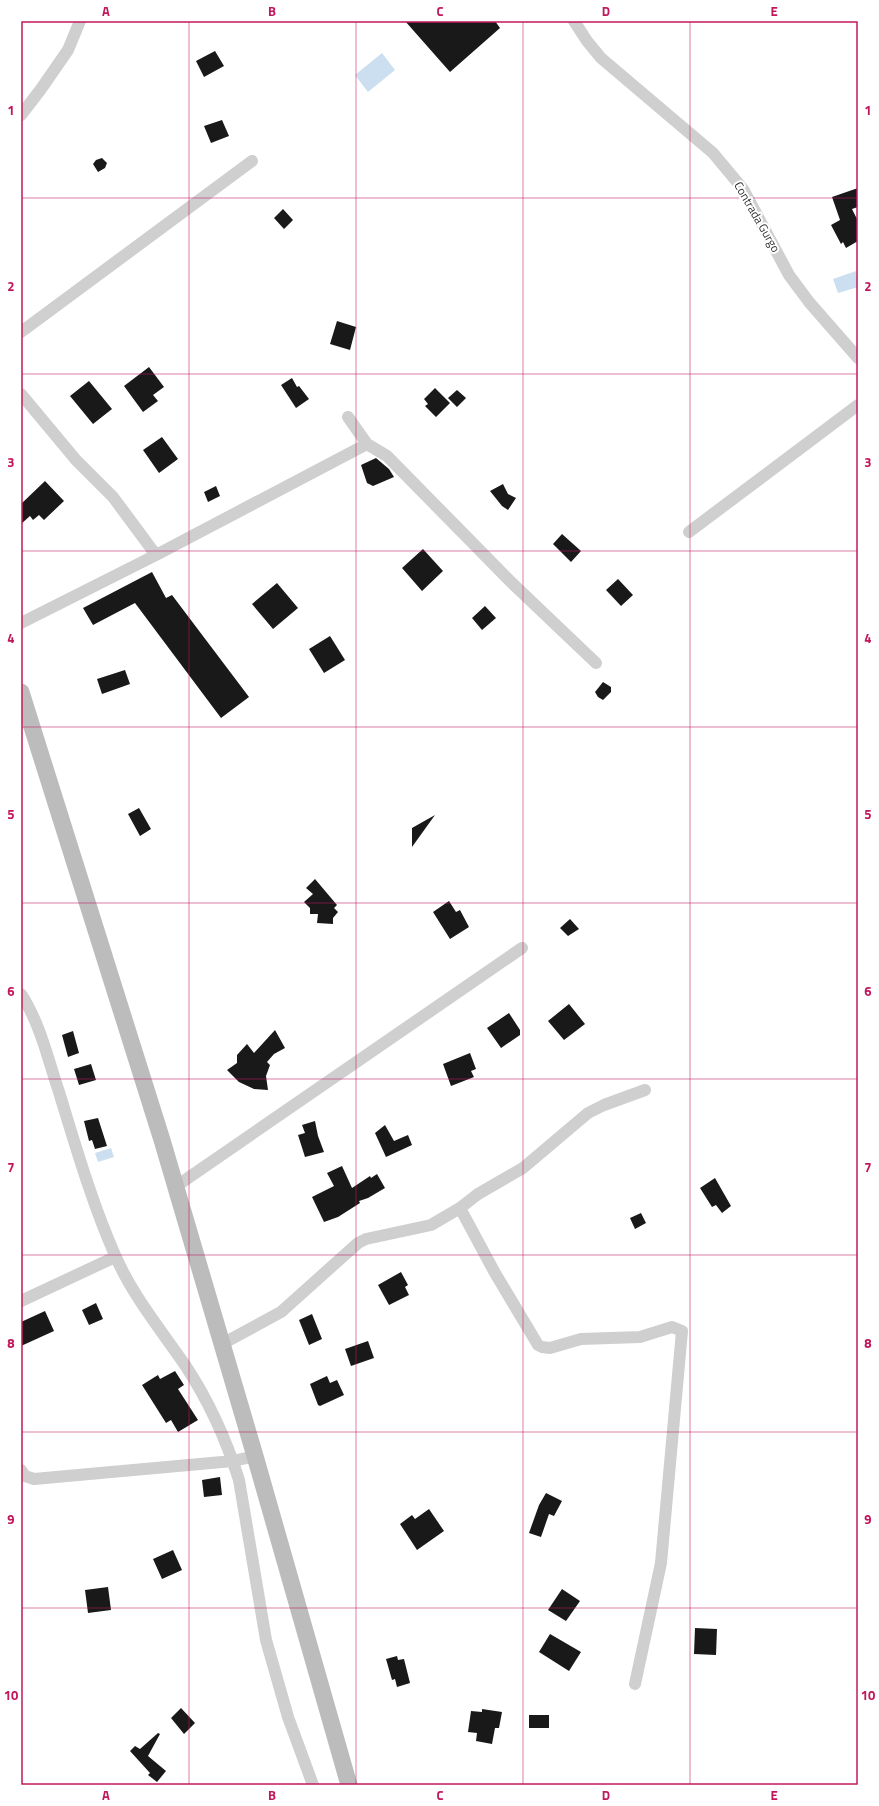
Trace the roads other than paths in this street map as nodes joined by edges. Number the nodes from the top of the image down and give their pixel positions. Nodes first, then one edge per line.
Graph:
1 (80, 21) edge
2 (574, 21) edge
3 (21, 115) edge
4 (252, 161) dead end
5 (21, 332) edge
6 (858, 358) edge
7 (21, 394) edge
8 (858, 405) edge
9 (348, 417) dead end
10 (367, 444) junction
11 (689, 532) dead end
12 (156, 555) junction
13 (21, 624) edge
14 (596, 663) dead end
15 (21, 692) edge
16 (522, 948) dead end
17 (21, 994) edge
18 (645, 1090) dead end
19 (175, 1187) junction
20 (460, 1208) junction
21 (115, 1257) junction
22 (21, 1301) edge
23 (222, 1344) junction
24 (255, 1456) junction
25 (233, 1461) junction
26 (21, 1470) edge
27 (636, 1684) dead end
28 (313, 1785) edge
29 (349, 1785) edge

1 - 3 street
2 - 6 street, Contrada Gurgo
4 - 5 street
7 - 12 street
8 - 11 street
9 - 10 street
10 - 12 street
10 - 14 street
12 - 13 street
15 - 19 main road
16 - 19 street
17 - 21 street
18 - 20 street
19 - 23 main road
20 - 23 street
20 - 27 street
21 - 22 street
21 - 25 street
23 - 24 main road
24 - 25 street
24 - 29 main road
25 - 26 street
25 - 28 street

